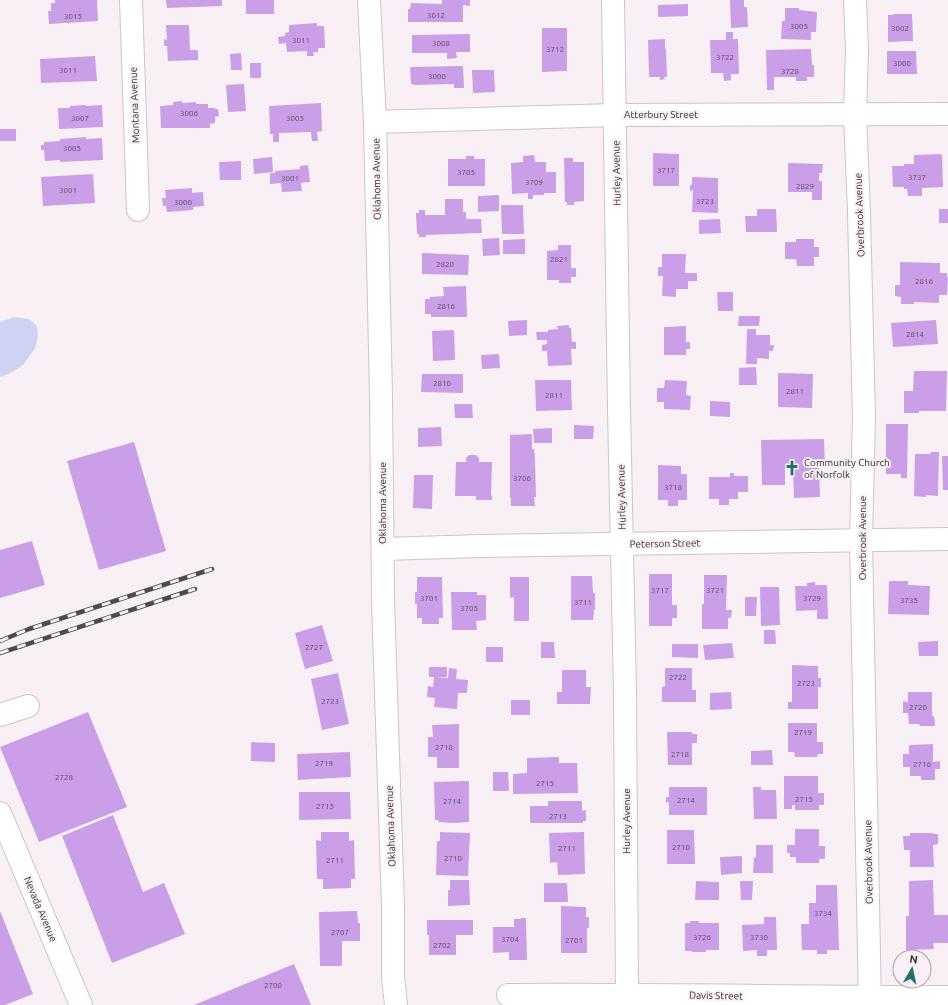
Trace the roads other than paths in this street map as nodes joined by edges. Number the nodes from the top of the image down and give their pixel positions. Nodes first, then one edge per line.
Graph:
1 (131, 0) edge
2 (369, 0) edge
3 (614, 0) edge
4 (855, 0) edge
5 (855, 114) junction
6 (948, 114) edge
7 (615, 115) junction
8 (375, 122) junction
9 (138, 210) dead end
10 (948, 539) edge
11 (861, 540) junction
12 (622, 544) junction
13 (383, 549) junction
14 (28, 706) dead end
15 (0, 715) edge
16 (0, 813) edge
17 (627, 994) junction
18 (508, 995) dead end
19 (948, 997) edge
20 (870, 1001) edge
21 (81, 1005) edge
22 (396, 1005) edge

1 - 9 street, Montana Avenue
2 - 8 street, Oklahoma Avenue
3 - 7 street, Hurley Avenue
4 - 5 street, Overbrook Avenue
5 - 6 street, Atterbury Street
5 - 7 street, Atterbury Street
5 - 11 street, Overbrook Avenue
7 - 8 street, Atterbury Street
7 - 12 street, Hurley Avenue
8 - 13 street, Oklahoma Avenue
10 - 11 street, Peterson Street
11 - 12 street, Peterson Street
11 - 20 street, Overbrook Avenue
12 - 13 street, Peterson Street
12 - 17 street, Hurley Avenue
13 - 22 street, Oklahoma Avenue
14 - 15 street
16 - 21 street, Nevada Avenue
17 - 18 street, Davis Street
17 - 20 street, Davis Street
19 - 20 street, Davis Street

